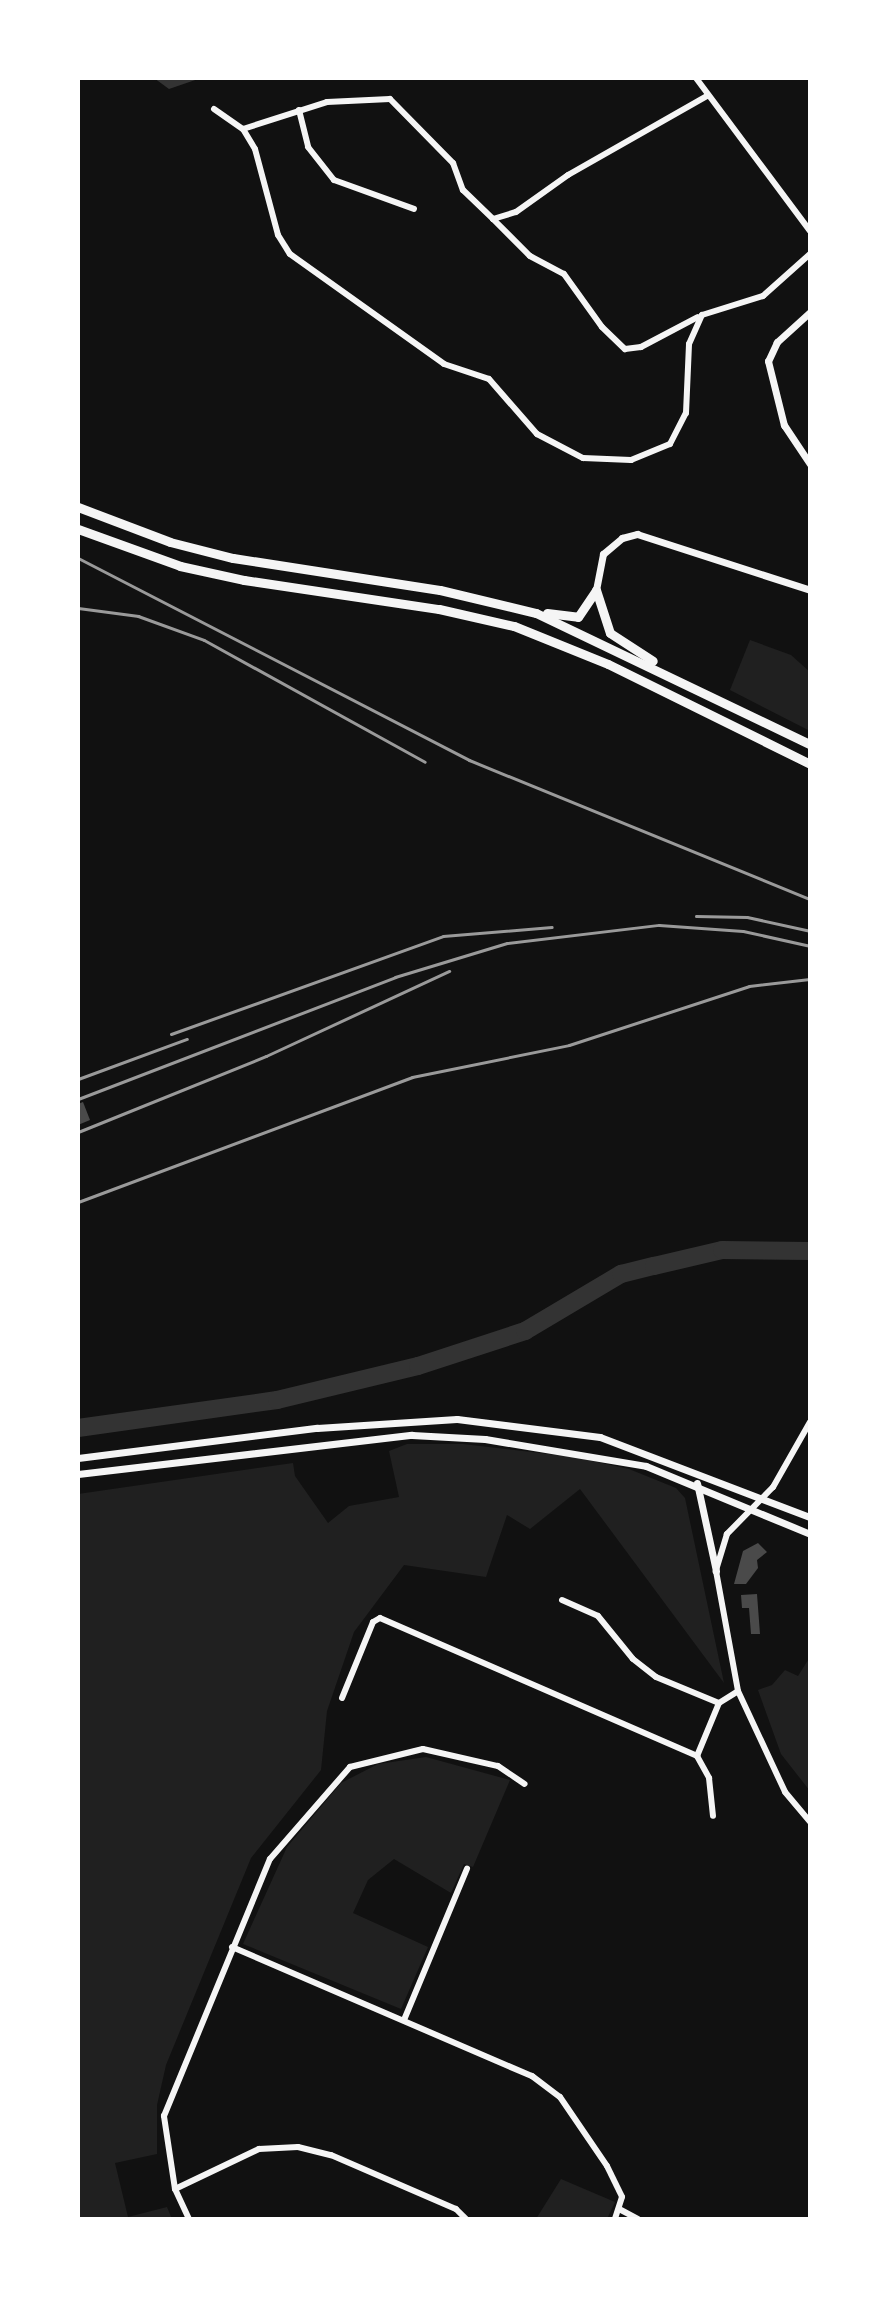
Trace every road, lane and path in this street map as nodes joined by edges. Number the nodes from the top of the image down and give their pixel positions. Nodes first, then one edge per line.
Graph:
1 (696, 78) edge
2 (707, 96) junction
3 (214, 109) dead end
4 (299, 110) junction
5 (243, 129) junction
6 (414, 209) dead end
7 (493, 219) junction
8 (810, 231) edge
9 (810, 254) edge
10 (810, 312) edge
11 (702, 315) junction
12 (810, 464) edge
13 (78, 507) edge
14 (78, 529) edge
15 (596, 590) junction
16 (810, 590) edge
17 (511, 606) junction
18 (701, 690) junction
19 (810, 744) edge
20 (810, 764) edge
21 (810, 1422) edge
22 (78, 1458) edge
23 (78, 1474) edge
24 (697, 1483) junction
25 (764, 1496) junction
26 (751, 1507) junction
27 (810, 1517) edge
28 (810, 1534) edge
29 (716, 1571) junction
30 (562, 1600) dead end
31 (738, 1691) junction
32 (342, 1698) dead end
33 (719, 1703) junction
34 (697, 1756) junction
35 (525, 1784) dead end
36 (713, 1816) dead end
37 (810, 1822) edge
38 (467, 1869) dead end
39 (232, 1947) junction
40 (404, 2020) junction
41 (175, 2189) junction
42 (621, 2210) junction
43 (189, 2219) edge
44 (466, 2219) edge
45 (615, 2219) edge
46 (638, 2219) edge

1 - 2 street
2 - 7 street
2 - 8 street
3 - 5 street
4 - 5 street
4 - 6 street
4 - 7 street
5 - 11 street
7 - 11 street
9 - 11 street
10 - 12 street
13 - 17 highway
14 - 20 highway
15 - 16 street
15 - 17 highway
15 - 18 highway
17 - 18 highway
18 - 19 highway
21 - 25 street
22 - 25 street
23 - 24 street
24 - 26 street
24 - 29 street
25 - 26 street
25 - 27 street
26 - 28 street
26 - 29 street
29 - 31 street
30 - 33 street
31 - 33 street
31 - 37 street
32 - 34 street
33 - 34 street
34 - 36 street
35 - 39 street
38 - 40 street
39 - 40 street
39 - 41 street
40 - 42 street
41 - 43 street
41 - 44 street
42 - 45 street
42 - 46 street

